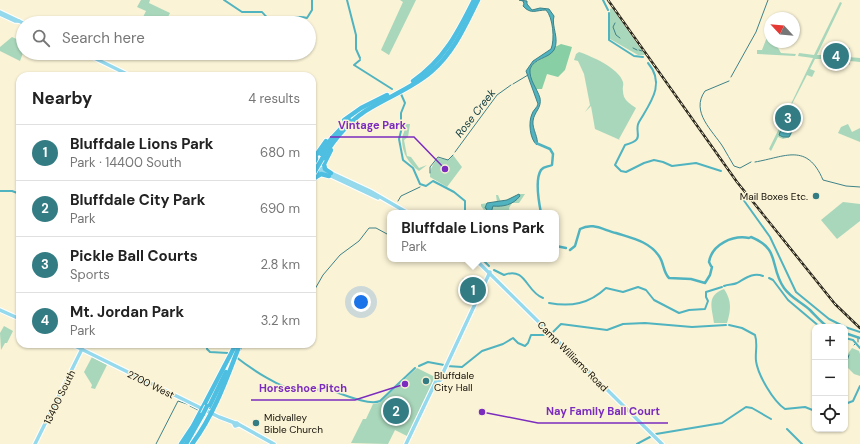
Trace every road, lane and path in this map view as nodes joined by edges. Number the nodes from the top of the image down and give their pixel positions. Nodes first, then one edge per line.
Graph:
1 (475, 0) edge
2 (0, 13) edge
3 (16, 20) edge
4 (99, 60) edge
5 (124, 72) edge
6 (428, 73) junction
7 (422, 77) junction
8 (320, 159) junction
9 (316, 164) edge
10 (316, 164) edge
11 (316, 168) edge
12 (316, 171) edge
13 (330, 174) junction
14 (316, 177) edge
15 (403, 210) edge
16 (479, 262) edge
17 (490, 272) junction
18 (0, 310) edge
19 (16, 317) edge
20 (236, 348) edge
21 (236, 348) edge
22 (236, 348) edge
23 (82, 349) joint
24 (202, 408) junction
25 (210, 413) junction
26 (36, 444) edge
27 (181, 444) edge
28 (187, 444) edge
29 (192, 444) edge
30 (274, 444) edge
31 (406, 444) edge
32 (662, 444) edge

1 - 6 highway
1 - 6 highway
2 - 3 main road
4 - 5 main road
6 - 7 highway
7 - 8 highway
7 - 8 highway
8 - 9 highway, bridge
8 - 10 highway
8 - 12 highway, bridge
8 - 13 highway
11 - 13 main road
13 - 14 highway
13 - 15 main road
16 - 17 main road, Camp Williams Road
17 - 31 main road
17 - 32 main road, Camp Williams Road
18 - 19 main road
20 - 28 highway, bridge
21 - 24 highway
22 - 25 highway
23 - 24 main road, 2700 West
23 - 26 main road, 13400 South
24 - 25 main road, 2700 West
24 - 27 highway
25 - 29 highway
25 - 30 main road, 2700 West

